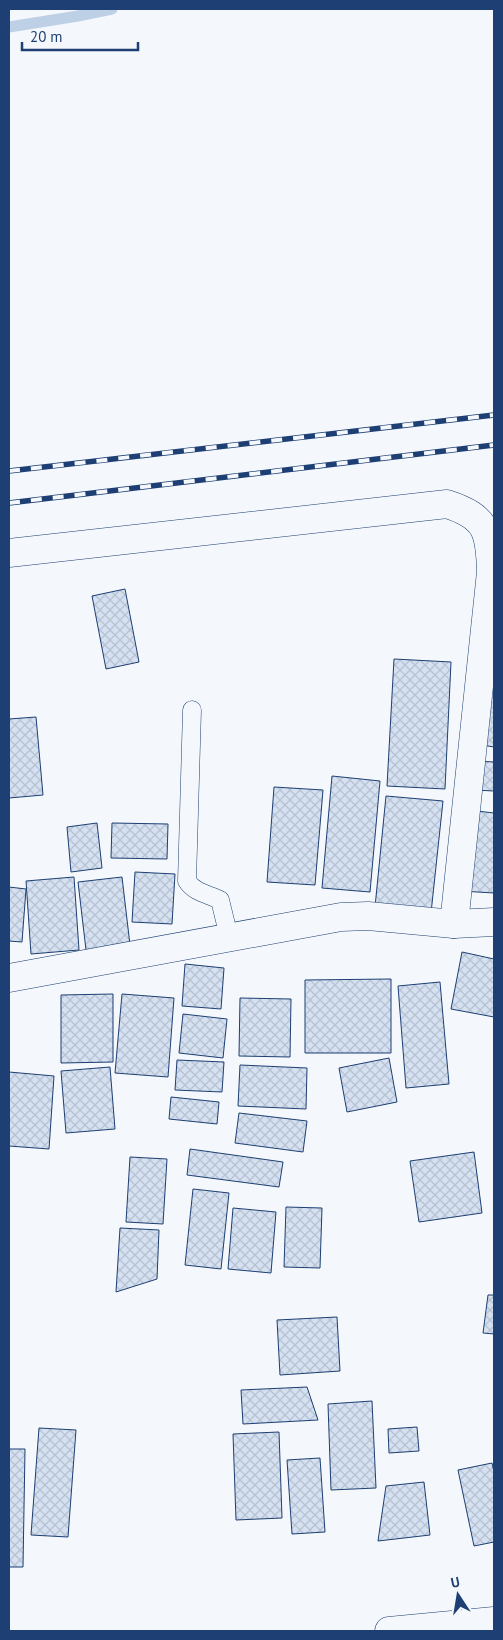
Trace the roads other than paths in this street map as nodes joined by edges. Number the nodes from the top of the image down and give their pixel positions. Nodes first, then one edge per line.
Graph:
1 (9, 553) edge
2 (490, 620) edge
3 (192, 710) dead end
4 (494, 922) edge
5 (454, 924) junction
6 (229, 937) junction
7 (9, 978) edge
8 (494, 1621) edge
9 (389, 1631) edge

1 - 2 street
2 - 5 street
3 - 6 lane
4 - 5 street
5 - 6 street
6 - 7 street
8 - 9 street

